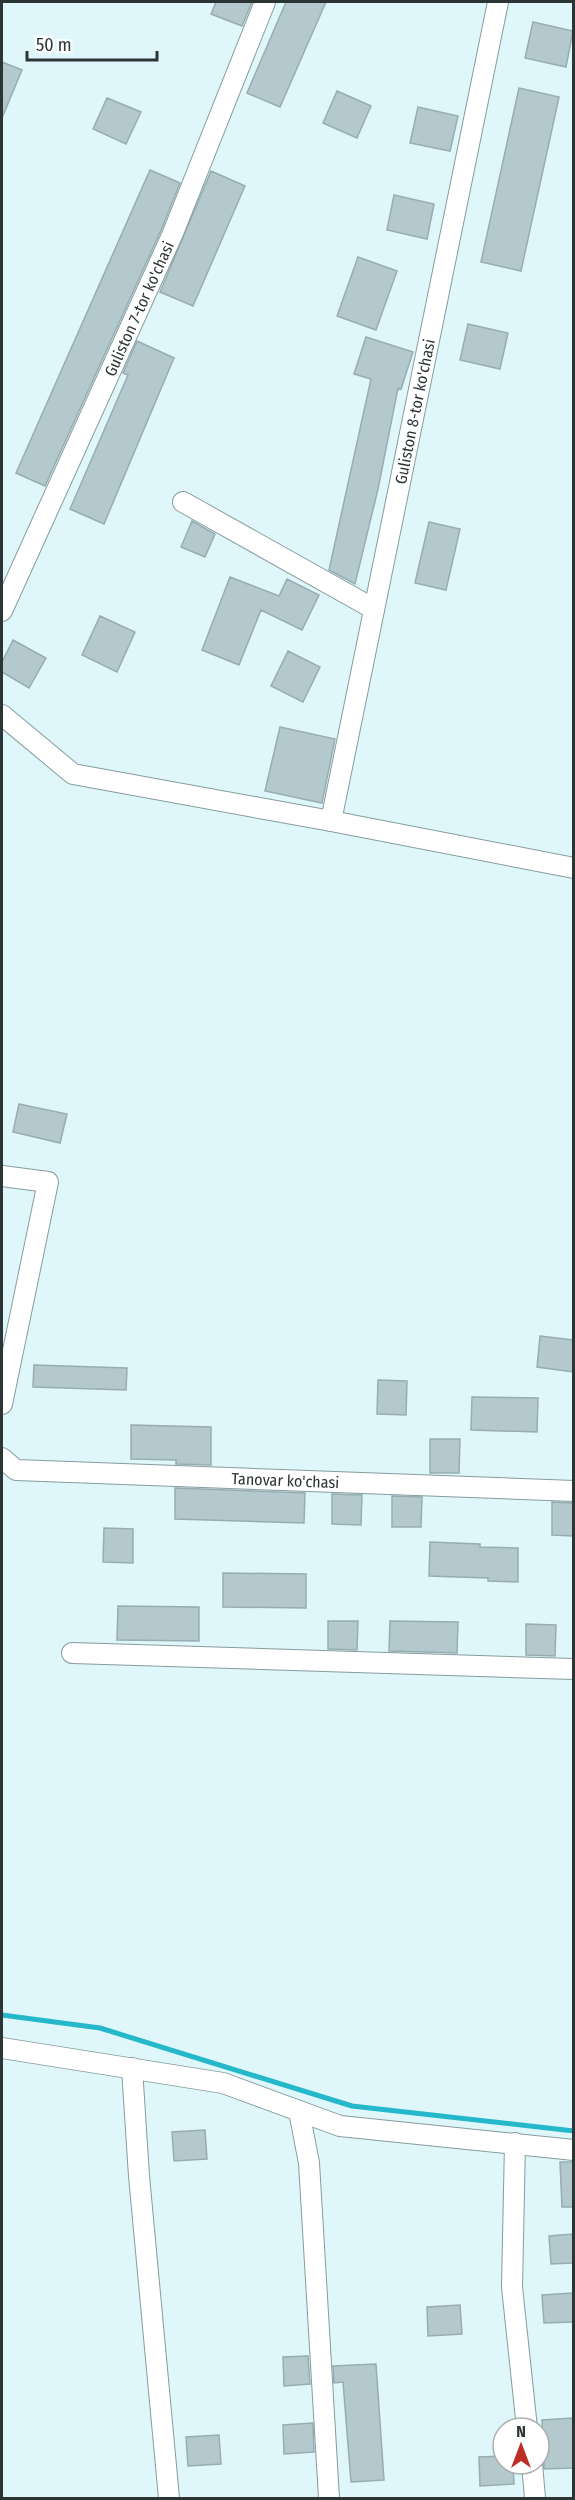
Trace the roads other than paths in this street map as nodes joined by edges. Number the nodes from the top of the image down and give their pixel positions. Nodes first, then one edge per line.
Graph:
1 (266, 2) edge
2 (498, 2) edge
3 (183, 502) dead end
4 (374, 609) junction
5 (2, 611) edge
6 (2, 715) edge
7 (331, 821) junction
8 (573, 868) edge
9 (2, 1176) edge
10 (2, 1404) edge
11 (2, 1458) edge
12 (573, 1491) edge
13 (72, 1653) dead end
14 (573, 1669) edge
15 (2, 2048) edge
16 (132, 2068) junction
17 (299, 2111) junction
18 (515, 2143) junction
19 (573, 2150) edge
20 (527, 2416) edge
21 (532, 2476) edge
22 (169, 2499) edge
23 (329, 2499) edge
24 (535, 2499) edge

1 - 5 street, Guliston 7-tor ko'chasi
2 - 4 street, Guliston 8-tor ko'chasi
3 - 4 street
4 - 7 street, Guliston 8-tor ko'chasi
6 - 7 street
7 - 8 street
9 - 10 street
11 - 12 street, Tanovar ko'chasi
13 - 14 street
15 - 16 street
16 - 17 street
16 - 22 street
17 - 18 street
17 - 23 street
18 - 19 street
18 - 20 street
21 - 24 street

